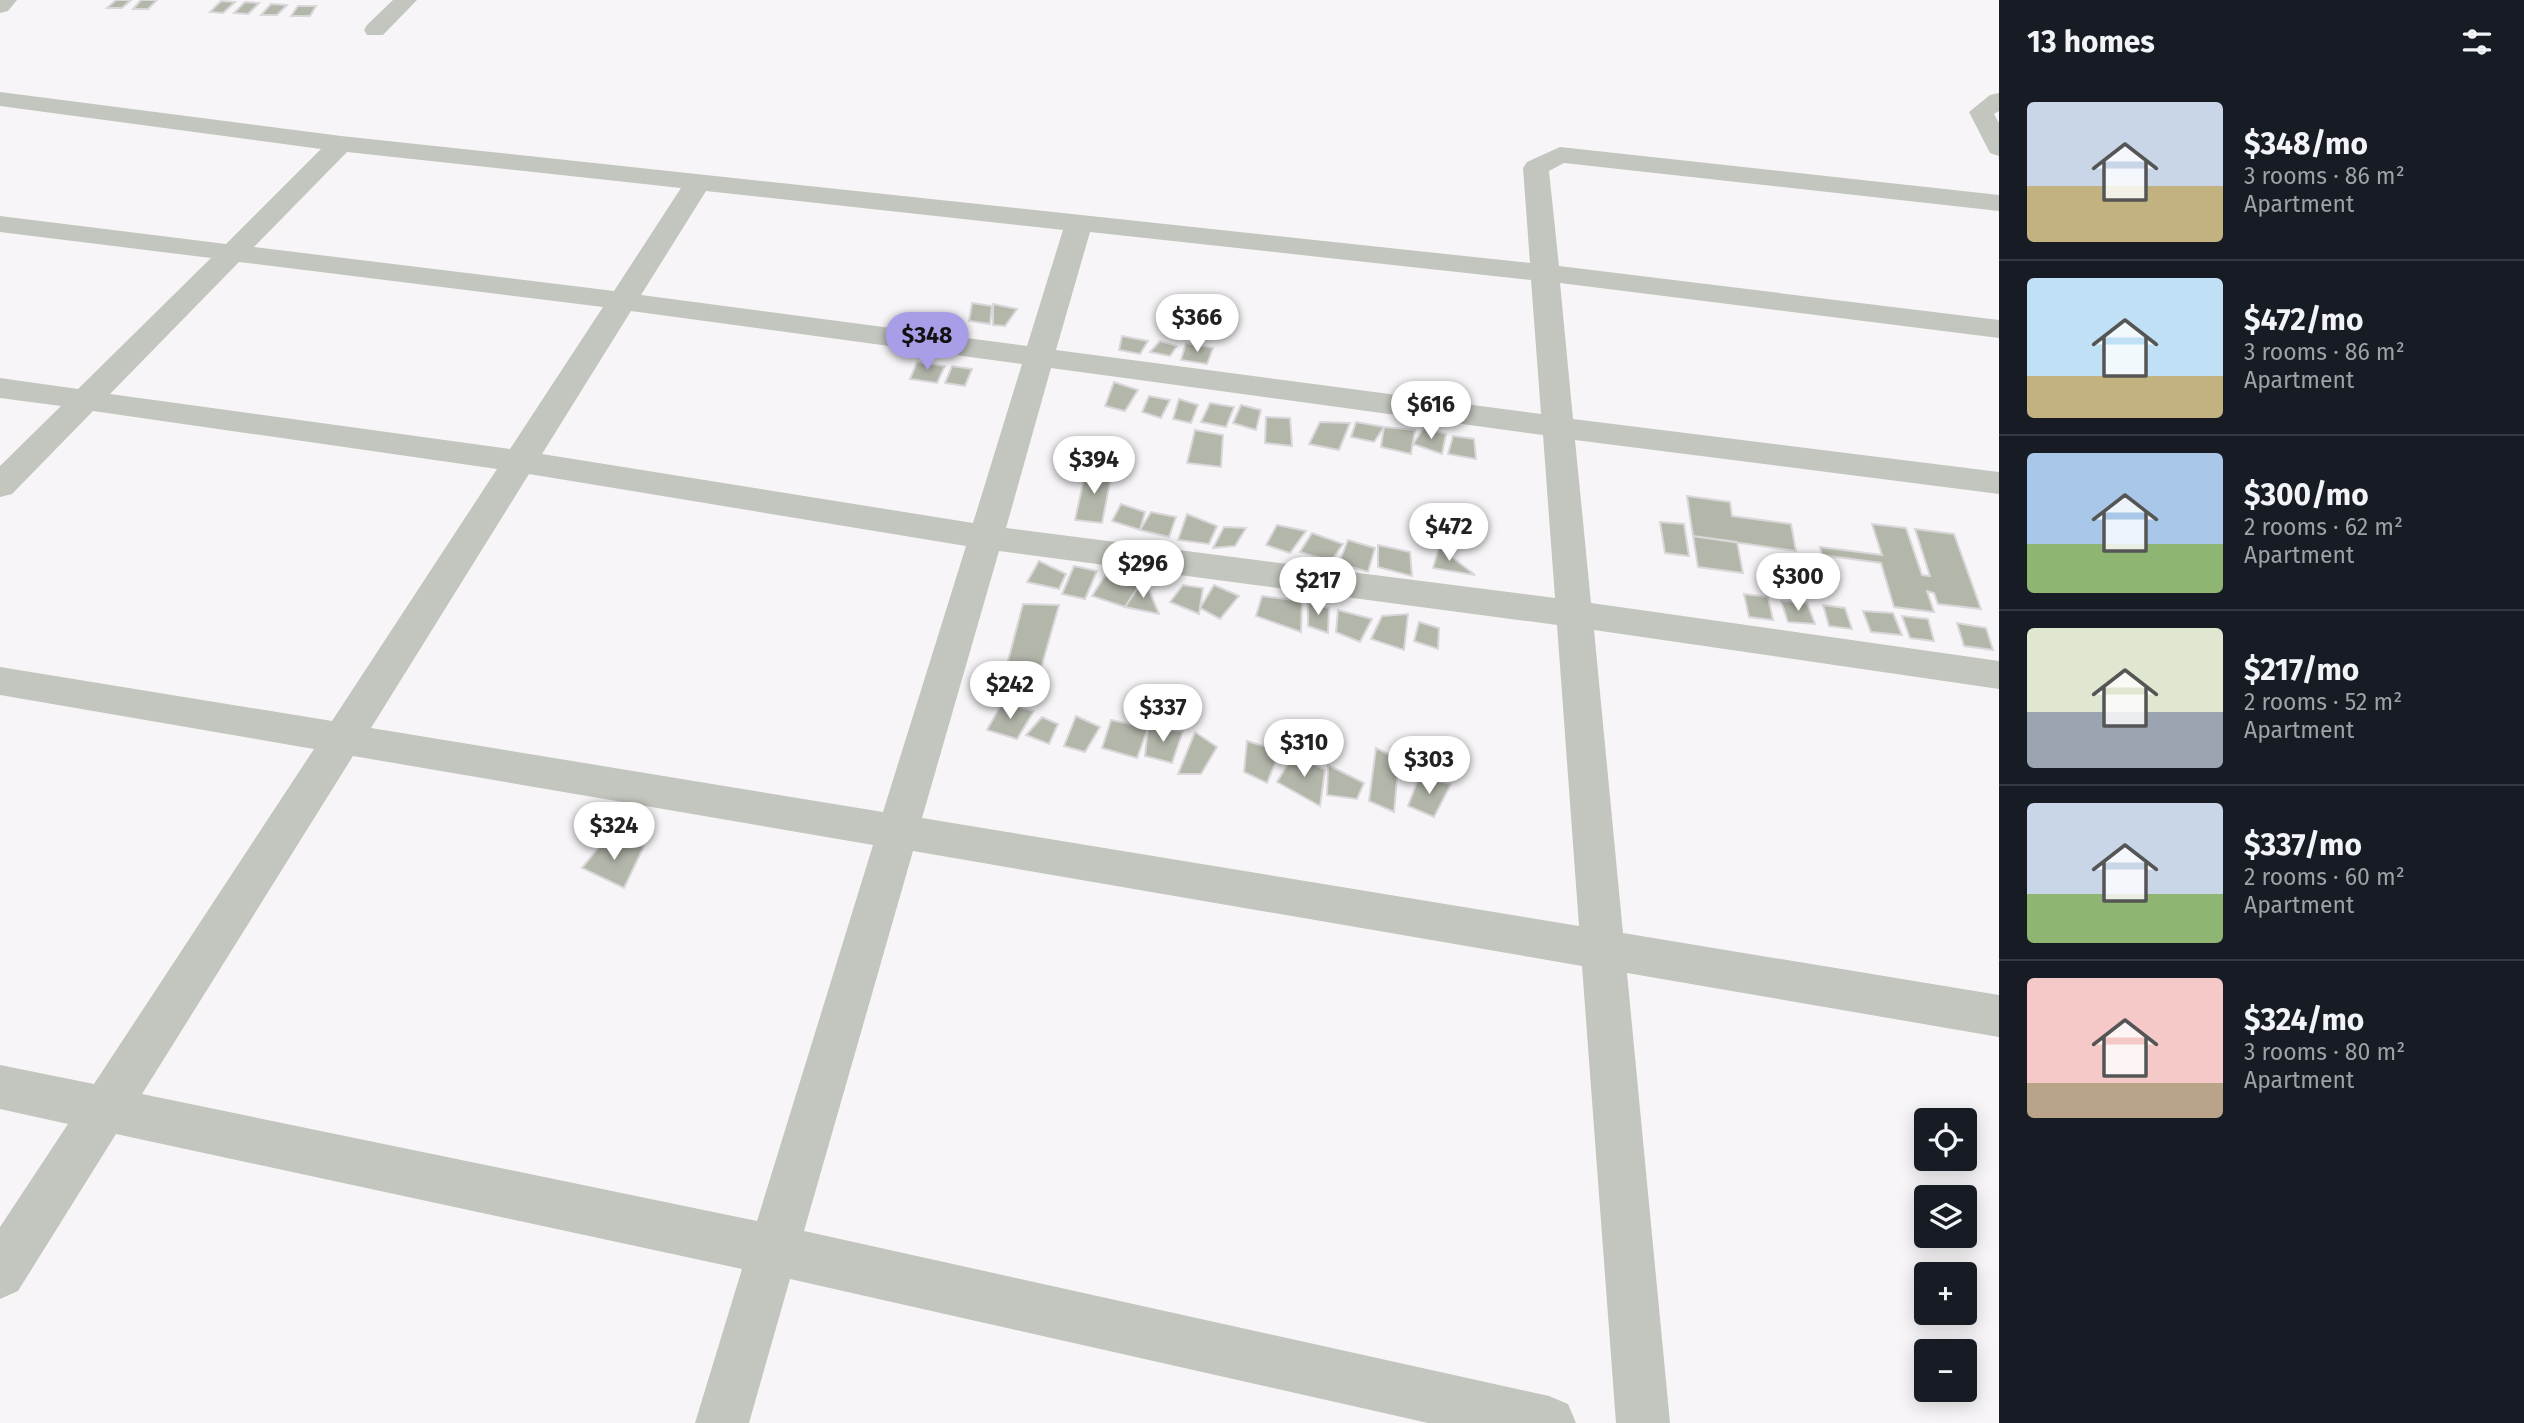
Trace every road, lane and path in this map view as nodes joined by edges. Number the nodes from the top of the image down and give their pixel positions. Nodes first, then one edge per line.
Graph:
1 (6, 0) edge
2 (407, 0) edge
3 (0, 6) edge
4 (376, 30) dead end
5 (0, 99) edge
6 (1999, 100) edge
7 (341, 144) junction
8 (1999, 148) edge
9 (698, 183) junction
10 (1999, 203) edge
11 (1079, 223) junction
12 (0, 224) edge
13 (232, 253) junction
14 (1546, 273) junction
15 (622, 301) junction
16 (1999, 329) edge
17 (1039, 358) junction
18 (0, 388) edge
19 (86, 399) junction
20 (1558, 427) junction
21 (519, 461) junction
22 (1999, 483) edge
23 (0, 486) edge
24 (985, 537) junction
25 (1574, 614) junction
26 (1999, 675) edge
27 (0, 681) edge
28 (341, 739) junction
29 (897, 831) junction
30 (1601, 948) junction
31 (1999, 1016) edge
32 (0, 1087) edge
33 (105, 1108) junction
34 (773, 1250) junction
35 (0, 1273) edge
36 (722, 1423) edge
37 (1549, 1423) edge
38 (1643, 1423) edge

1 - 3 street
2 - 4 street
5 - 7 street
6 - 8 street
7 - 9 street
7 - 13 street
9 - 11 street
9 - 15 street
10 - 14 street
11 - 14 street
11 - 17 street
12 - 13 street
13 - 15 street
13 - 19 street
14 - 16 street
14 - 20 street
15 - 17 street
15 - 21 street
17 - 20 street
17 - 24 street
18 - 19 street
19 - 21 street
19 - 23 street
20 - 22 street
20 - 25 street
21 - 24 street
21 - 28 street
24 - 25 street
24 - 29 street
25 - 26 street
25 - 30 street
27 - 28 street
28 - 29 street
28 - 33 street
29 - 30 street
29 - 34 street
30 - 31 street
30 - 38 street
32 - 33 street
33 - 34 street
33 - 35 street
34 - 36 street
34 - 37 street

